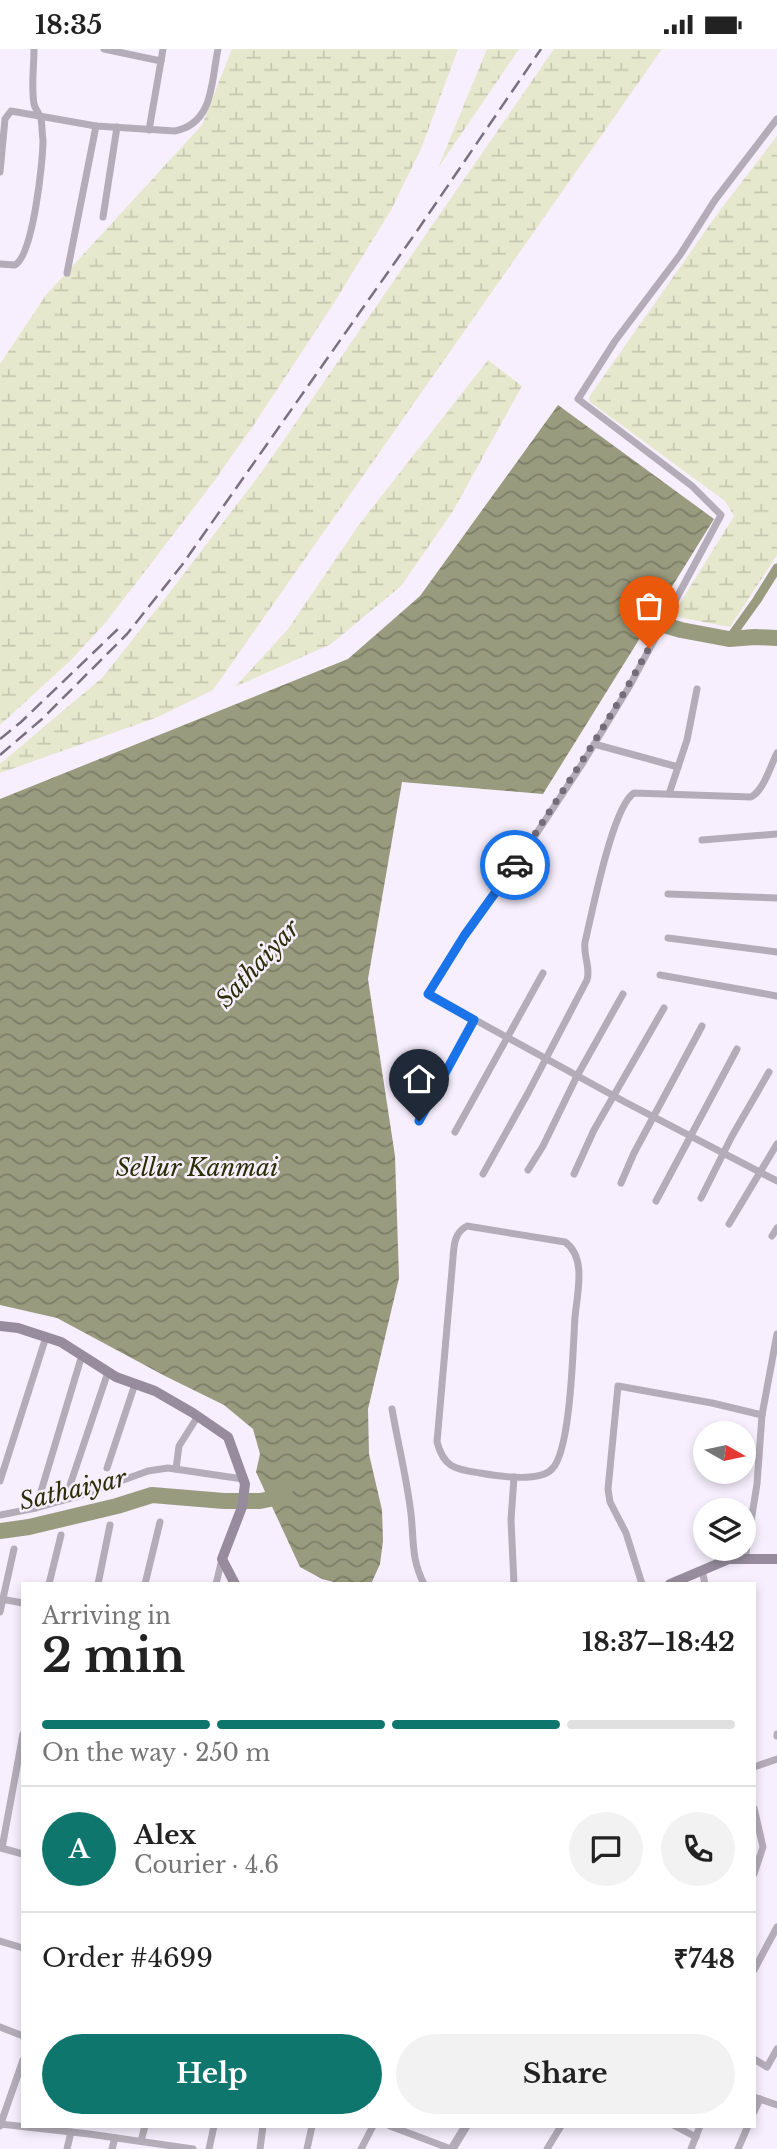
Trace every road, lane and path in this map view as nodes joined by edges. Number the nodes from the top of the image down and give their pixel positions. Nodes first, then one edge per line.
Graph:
1 (34, 49) edge
2 (104, 49) edge
3 (163, 49) edge
4 (218, 49) edge
5 (161, 61) junction
6 (40, 115) junction
7 (777, 119) edge
8 (96, 126) junction
9 (117, 127) junction
10 (149, 129) junction
11 (0, 172) edge
12 (103, 217) dead end
13 (0, 264) edge
14 (67, 273) dead end
15 (697, 689) dead end
16 (594, 744) junction
17 (777, 753) edge
18 (678, 767) junction
19 (669, 794) junction
20 (777, 834) edge
21 (702, 840) dead end
22 (668, 894) dead end
23 (777, 898) edge
24 (668, 938) dead end
25 (777, 952) edge
26 (543, 973) dead end
27 (660, 975) dead end
28 (623, 994) dead end
29 (777, 996) edge
30 (664, 1008) dead end
31 (474, 1020) junction
32 (702, 1026) dead end
33 (507, 1037) junction
34 (737, 1049) dead end
35 (546, 1059) junction
36 (769, 1072) dead end
37 (578, 1076) junction
38 (614, 1096) junction
39 (654, 1117) junction
40 (419, 1121) dead end
41 (455, 1132) dead end
42 (690, 1135) junction
43 (777, 1144) edge
44 (724, 1153) junction
45 (528, 1171) dead end
46 (761, 1172) junction
47 (483, 1174) dead end
48 (574, 1174) dead end
49 (777, 1181) edge
50 (621, 1184) dead end
51 (701, 1198) dead end
52 (656, 1201) dead end
53 (729, 1224) dead end
54 (777, 1228) edge
55 (772, 1237) dead end
56 (0, 1326) edge
57 (777, 1333) edge
58 (46, 1338) junction
59 (82, 1355) junction
60 (108, 1371) junction
61 (135, 1384) junction
62 (392, 1409) dead end
63 (762, 1415) junction
64 (198, 1416) junction
65 (107, 1468) dead end
66 (176, 1469) junction
67 (514, 1477) junction
68 (0, 1481) edge
69 (244, 1482) junction
70 (68, 1490) dead end
71 (755, 1498) edge
72 (36, 1508) junction
73 (0, 1515) edge
74 (160, 1522) dead end
75 (110, 1525) dead end
76 (61, 1535) dead end
77 (14, 1549) dead end
78 (222, 1559) junction
79 (756, 1559) edge
80 (777, 1559) edge
81 (724, 1561) edge
82 (702, 1570) junction
83 (50, 1582) edge
84 (98, 1582) edge
85 (145, 1582) edge
86 (216, 1582) edge
87 (234, 1582) edge
88 (423, 1582) edge
89 (513, 1582) edge
90 (641, 1582) edge
91 (675, 1582) edge
92 (705, 1582) edge
93 (2, 1599) edge
94 (21, 1603) edge
95 (0, 1612) edge
96 (21, 1744) edge
97 (777, 1759) edge
98 (756, 1766) edge
99 (756, 1817) edge
100 (1, 1848) edge
101 (21, 1853) edge
102 (756, 1868) edge
103 (777, 1927) edge
104 (0, 1941) edge
105 (21, 1947) edge
106 (756, 1966) edge
107 (0, 2027) edge
108 (21, 2035) edge
109 (776, 2051) edge
110 (756, 2060) edge
111 (19, 2084) edge
112 (757, 2098) edge
113 (777, 2105) edge
114 (0, 2125) edge
115 (21, 2127) edge
116 (30, 2128) edge
117 (144, 2128) edge
118 (214, 2128) edge
119 (263, 2128) edge
120 (312, 2128) edge
121 (372, 2128) edge
122 (395, 2128) edge
123 (465, 2128) edge
124 (560, 2128) edge
125 (679, 2128) edge
126 (699, 2128) edge
127 (747, 2128) edge
128 (88, 2130) edge
129 (71, 2132) junction
130 (696, 2137) junction
131 (115, 2138) junction
132 (141, 2141) junction
133 (158, 2147) edge
134 (739, 2147) edge
135 (67, 2149) edge
136 (112, 2149) edge
137 (193, 2149) edge
138 (209, 2149) edge
139 (260, 2149) edge
140 (307, 2149) edge
141 (361, 2149) edge
142 (451, 2149) edge
143 (547, 2149) edge
144 (691, 2149) edge
145 (750, 2149) edge

1 - 6 street
2 - 5 street
3 - 5 street
4 - 10 street
5 - 10 street
6 - 8 street
6 - 11 street
6 - 13 street
7 - 16 street
8 - 9 street
8 - 14 street
9 - 10 street
9 - 12 street
15 - 18 street
16 - 18 street
16 - 31 street
17 - 19 street
18 - 19 street
19 - 35 street
20 - 21 street
22 - 23 street
24 - 25 street
26 - 33 street
27 - 29 street
28 - 37 street
30 - 38 street
31 - 33 street
31 - 40 street
32 - 39 street
33 - 35 street
33 - 41 street
34 - 42 street
35 - 37 street
35 - 47 street
36 - 44 street
37 - 38 street
37 - 45 street
38 - 39 street
38 - 48 street
39 - 42 street
39 - 50 street
42 - 44 street
42 - 52 street
43 - 46 street
44 - 46 street
44 - 51 street
46 - 49 street
46 - 53 street
54 - 55 street
56 - 58 main road
57 - 63 street
58 - 59 main road
58 - 68 street
59 - 60 main road
59 - 72 street
60 - 61 main road
60 - 70 street
61 - 64 main road
61 - 65 street
62 - 88 street
63 - 71 street
63 - 90 street
64 - 66 street
64 - 69 main road
66 - 69 street
66 - 72 street
67 - 67 street
67 - 89 street
69 - 78 main road
72 - 73 street
74 - 85 street
75 - 84 street
76 - 83 street
77 - 93 street
78 - 86 street
78 - 87 main road
79 - 80 main road
81 - 82 main road
82 - 91 main road
82 - 92 street
93 - 94 street
93 - 95 street
96 - 100 street
97 - 98 street
99 - 102 street
100 - 101 street
103 - 106 street
104 - 105 street
107 - 108 street
109 - 110 street
111 - 114 street
112 - 113 street
114 - 115 street
116 - 129 street
117 - 132 street
118 - 138 street
119 - 139 street
120 - 140 street
121 - 141 street
122 - 142 street
123 - 142 street
124 - 143 street
125 - 130 street
126 - 130 street
127 - 134 street
128 - 129 street
128 - 131 street
129 - 135 street
130 - 144 street
131 - 132 street
131 - 136 street
132 - 133 street
133 - 137 street
134 - 145 street

